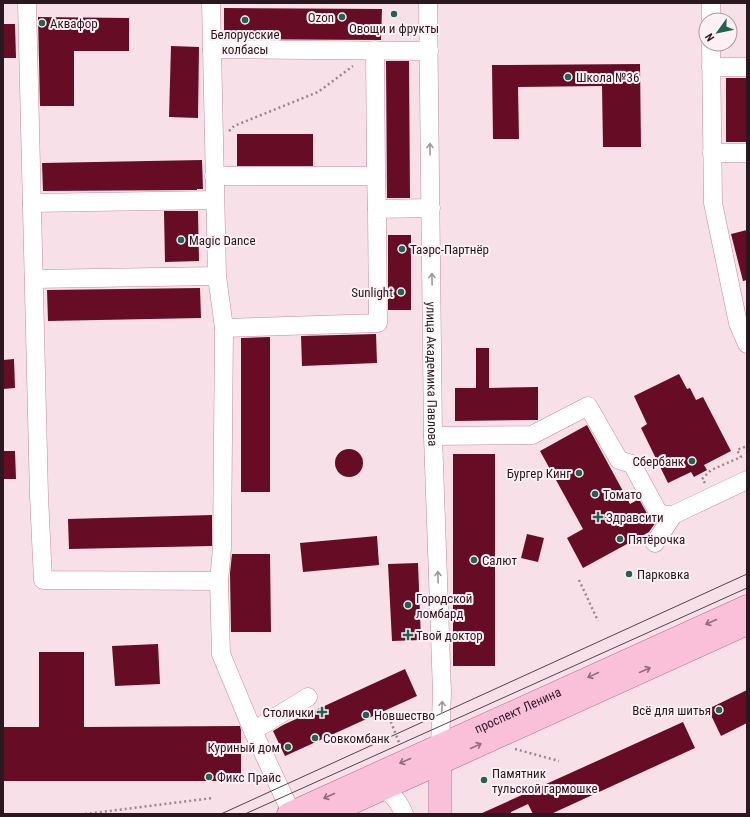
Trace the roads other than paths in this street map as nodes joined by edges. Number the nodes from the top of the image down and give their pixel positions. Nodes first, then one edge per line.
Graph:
1 (27, 3) edge
2 (211, 3) edge
3 (428, 3) edge
4 (212, 49) junction
5 (375, 50) junction
6 (429, 51) junction
7 (711, 52) edge
8 (747, 67) edge
9 (711, 68) junction
10 (712, 153) junction
11 (747, 153) edge
12 (214, 176) junction
13 (376, 176) junction
14 (214, 200) junction
15 (32, 203) junction
16 (376, 208) junction
17 (431, 208) junction
18 (217, 276) junction
19 (34, 279) junction
20 (224, 328) junction
21 (747, 344) edge
22 (433, 436) junction
23 (747, 480) edge
24 (673, 515) junction
25 (654, 543) dead end
26 (219, 581) junction
27 (747, 606) edge
28 (747, 624) edge
29 (308, 697) dead end
30 (253, 731) junction
31 (440, 754) junction
32 (364, 780) junction
33 (384, 789) junction
34 (290, 813) edge
35 (328, 814) edge
36 (404, 814) edge
37 (440, 814) edge

1 - 15 street
2 - 4 street
3 - 6 street, улица Академика Павлова
4 - 5 street
4 - 12 street
5 - 6 street
5 - 13 street
17 -> 6 street, улица Академика Павлова
7 - 9 street
8 - 9 street
9 - 10 street
10 - 11 street
10 - 21 street
12 - 13 street
12 - 14 street
13 - 16 street
14 - 15 street
14 - 18 street
15 - 19 street
16 - 17 street
16 - 20 street
22 -> 17 street, улица Академика Павлова
18 - 19 street
18 - 20 street
19 - 26 street
20 - 26 street
22 - 24 street
31 -> 22 street, улица Академика Павлова
23 - 24 street
24 - 25 street
26 - 30 street
27 -> 31 main road, проспект Ленина
31 -> 28 main road, проспект Ленина
29 - 30 street
30 - 34 street
31 -> 32 main road, проспект Ленина
31 - 33 main road, проспект Ленина
31 - 37 main road
32 - 33 street
32 -> 34 main road, проспект Ленина
33 - 35 main road, проспект Ленина
33 - 36 street

